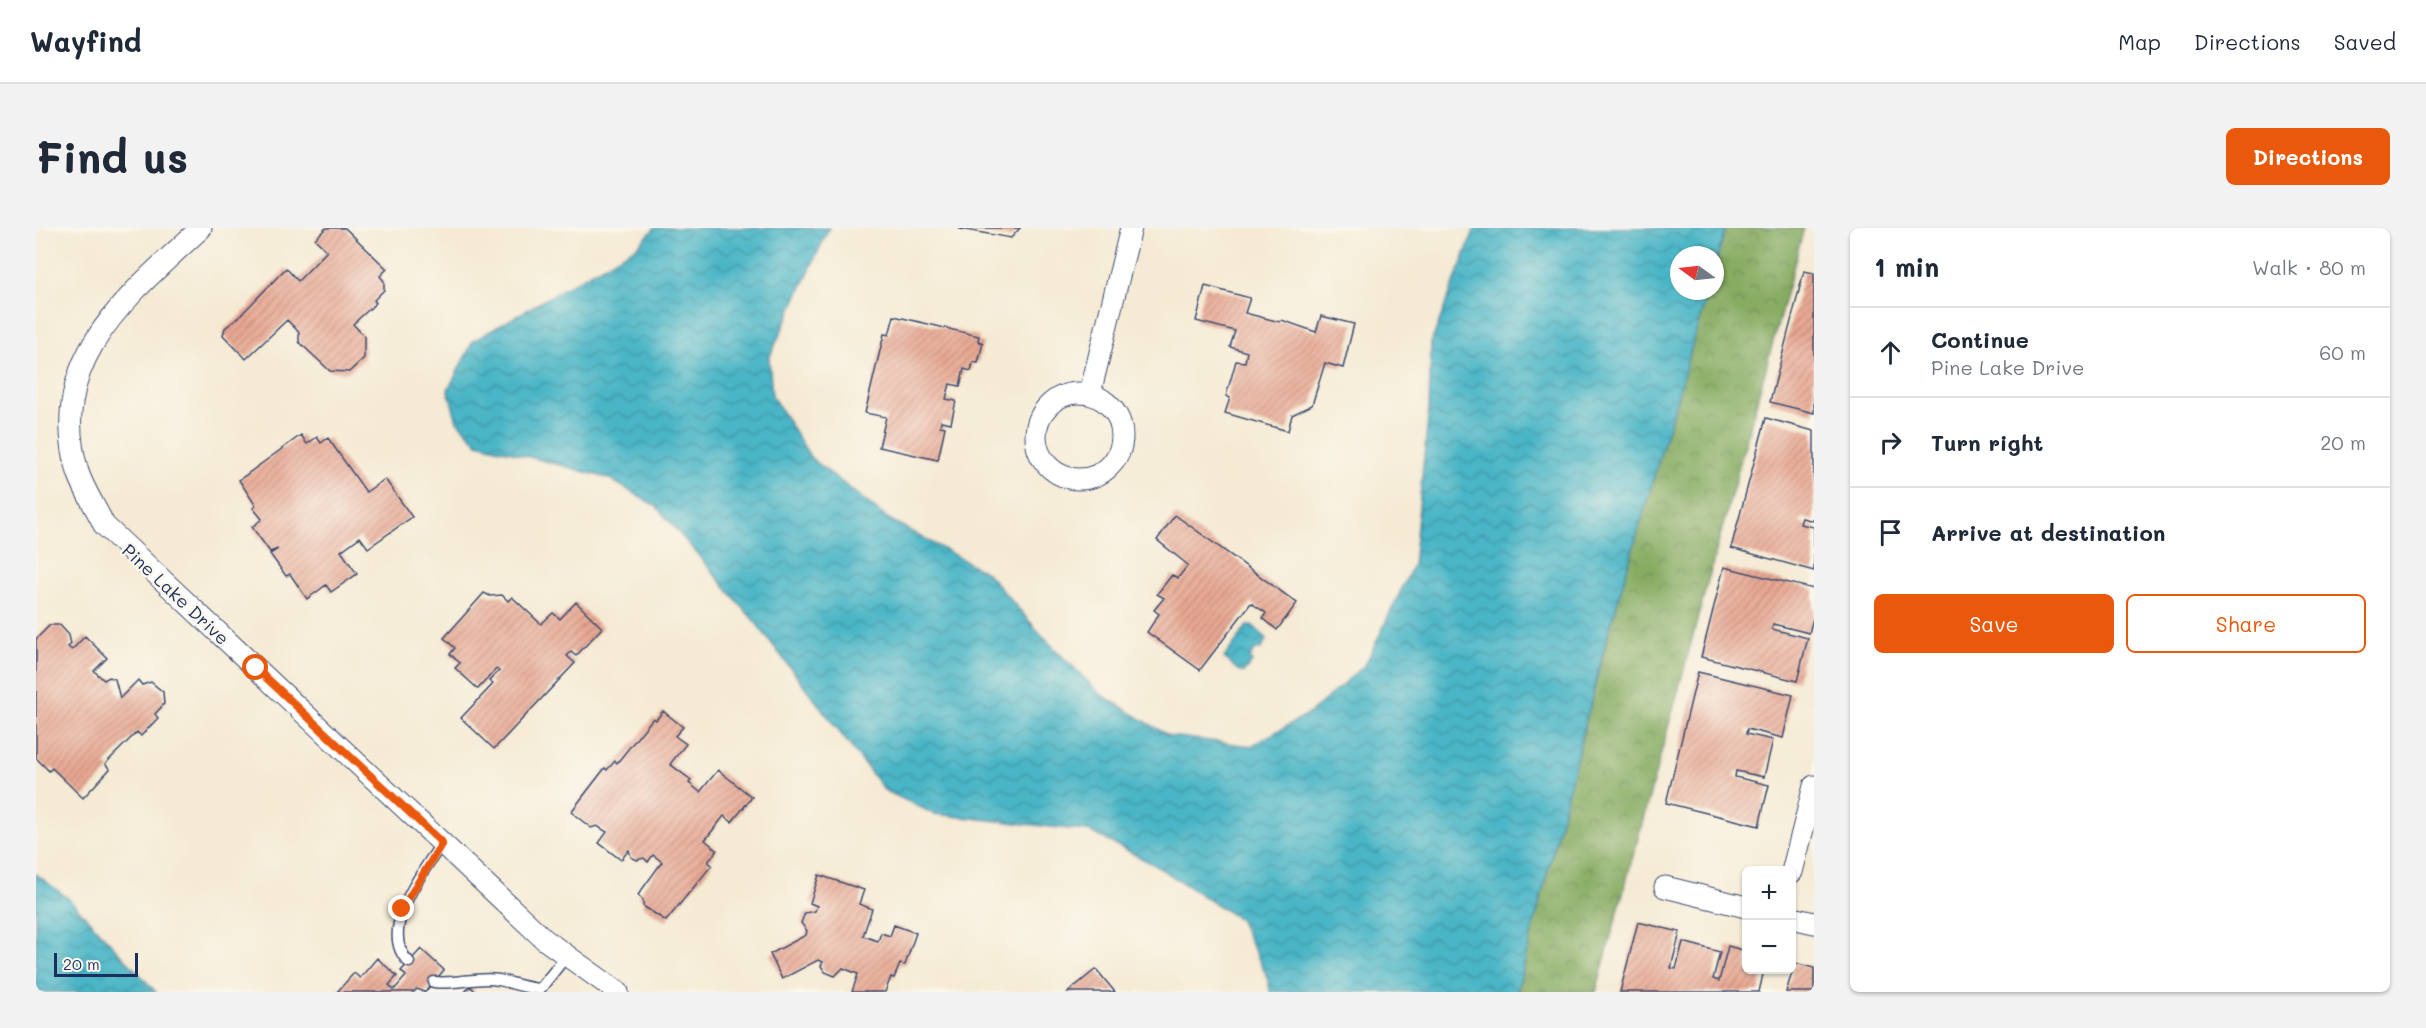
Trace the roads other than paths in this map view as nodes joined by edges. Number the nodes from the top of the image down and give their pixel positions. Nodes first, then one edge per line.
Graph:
1 (201, 228) edge
2 (1131, 228) edge
3 (1090, 393) junction
4 (1814, 786) edge
5 (442, 843) junction
6 (1793, 866) edge
7 (1665, 887) dead end
8 (1742, 906) edge
9 (1796, 919) edge
10 (1814, 923) edge
11 (567, 955) junction
12 (409, 962) dead end
13 (434, 982) dead end
14 (539, 991) edge
15 (618, 992) edge

1 - 5 street, Pine Lake Drive
2 - 3 street
3 - 3 street
4 - 6 street
5 - 11 street, Pine Lake Drive
5 - 12 lane
7 - 8 street
9 - 10 street
11 - 14 lane
11 - 15 street, Pine Lake Drive
13 - 14 lane

